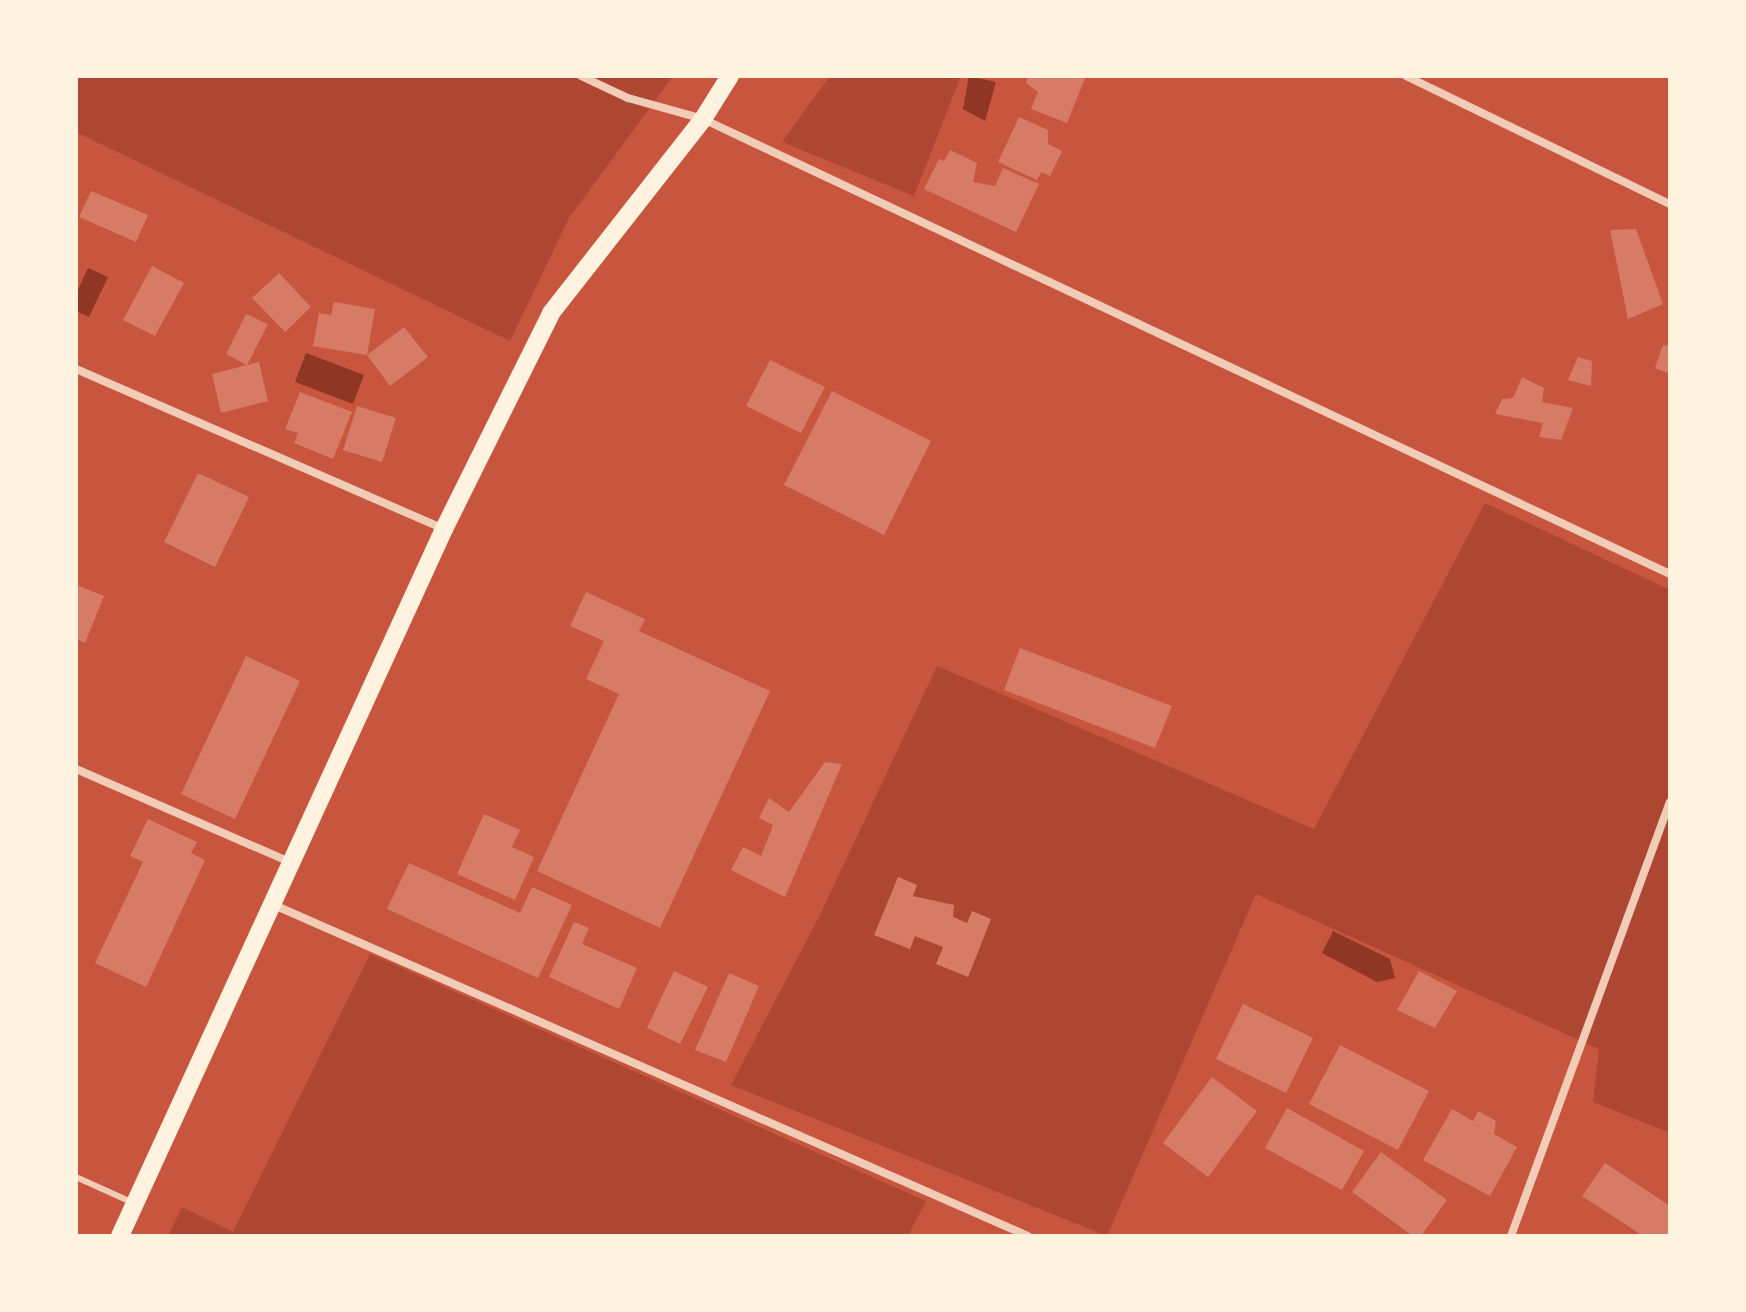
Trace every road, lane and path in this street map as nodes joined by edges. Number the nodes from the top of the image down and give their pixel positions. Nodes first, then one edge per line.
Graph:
1 (581, 76) edge
2 (730, 76) edge
3 (1406, 76) edge
4 (703, 119) junction
5 (1670, 204) edge
6 (76, 369) edge
7 (444, 529) junction
8 (1670, 574) edge
9 (76, 769) edge
10 (1670, 802) edge
11 (293, 863) junction
12 (274, 905) junction
13 (76, 1177) edge
14 (135, 1204) junction
15 (120, 1236) edge
16 (1028, 1236) edge
17 (1511, 1236) edge

1 - 4 street
2 - 4 main road
3 - 5 street
4 - 7 main road
4 - 8 street
6 - 7 street
7 - 11 main road
9 - 11 street
10 - 17 street
11 - 12 main road
12 - 14 main road
12 - 16 street
13 - 14 lane
14 - 15 main road

